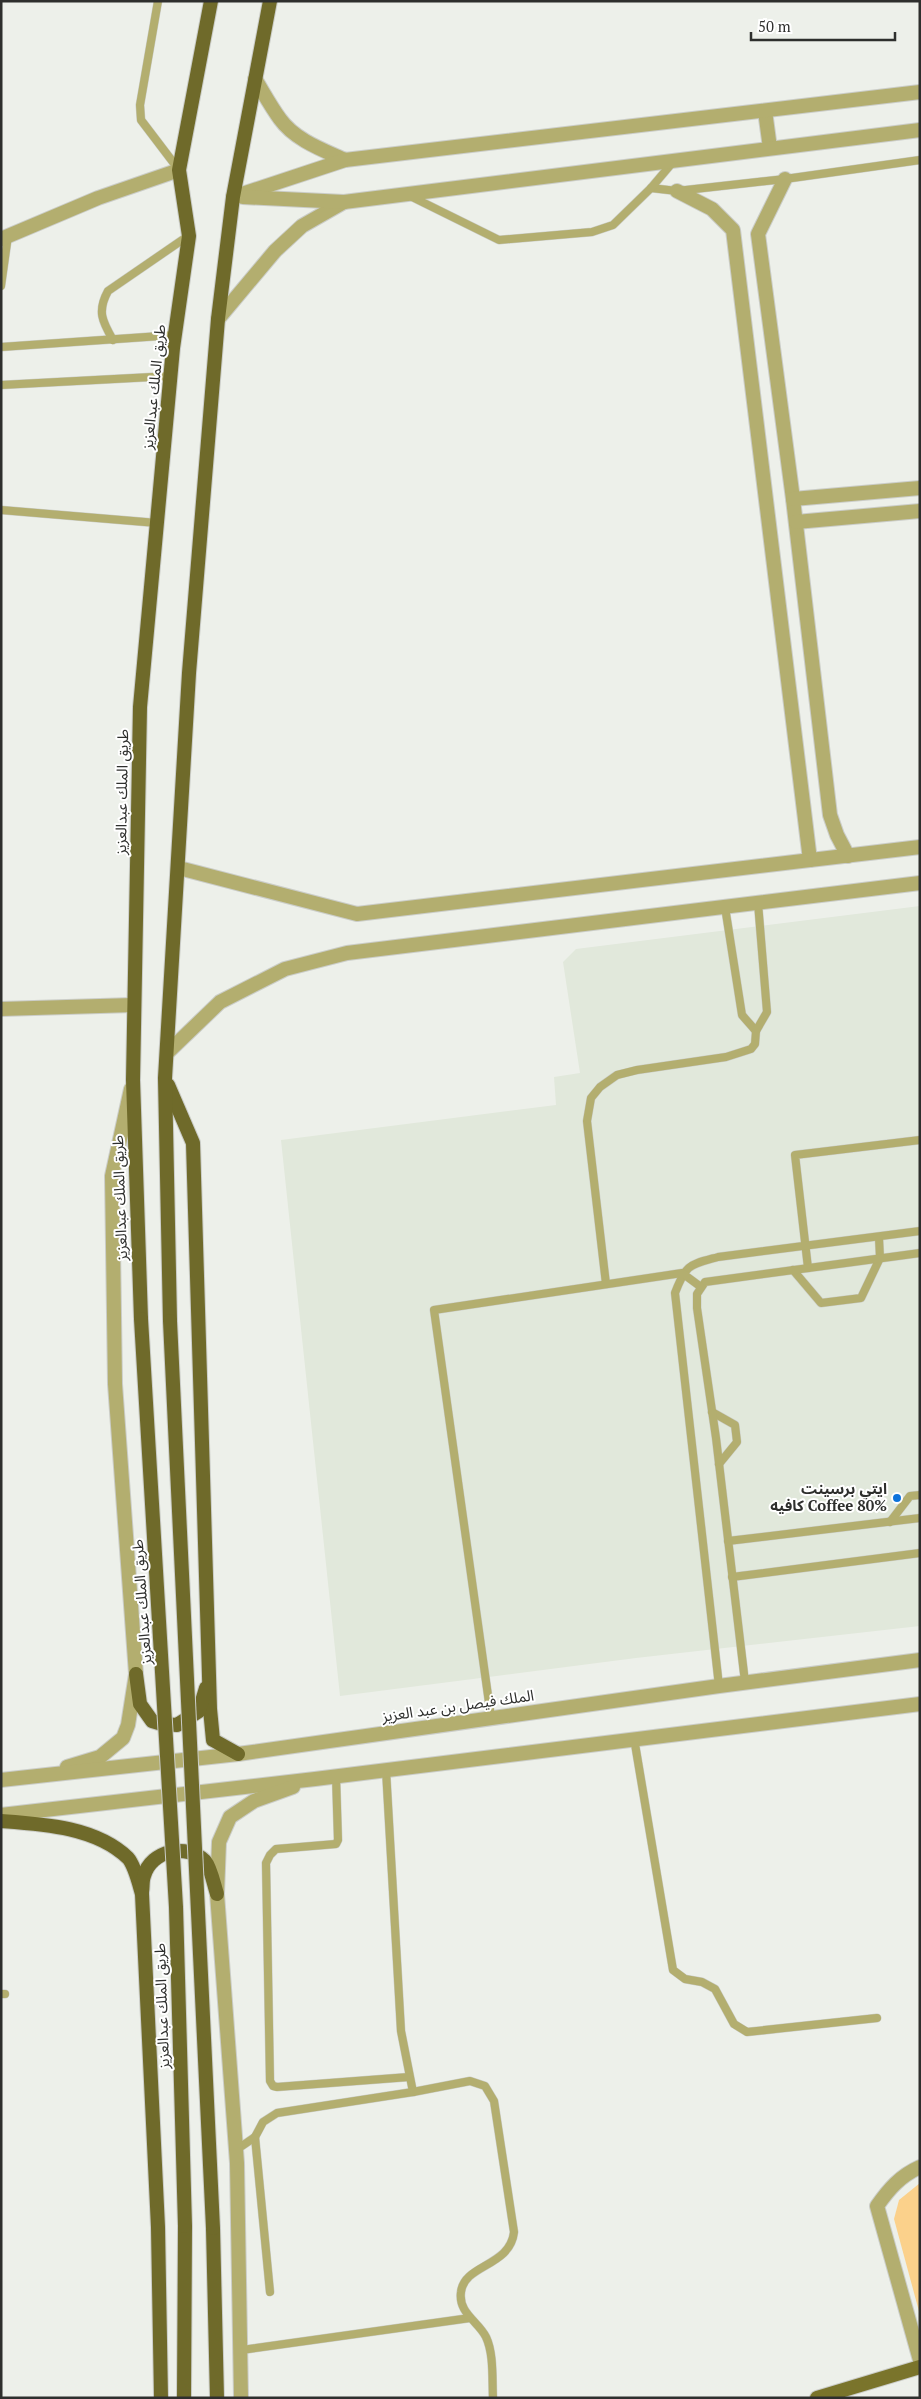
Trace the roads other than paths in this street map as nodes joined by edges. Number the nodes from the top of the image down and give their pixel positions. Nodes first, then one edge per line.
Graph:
1 (158, 1) edge
2 (211, 1) edge
3 (270, 1) edge
4 (256, 79) junction
5 (920, 92) edge
6 (765, 111) junction
7 (920, 130) edge
8 (770, 148) junction
9 (675, 159) junction
10 (346, 160) junction
11 (920, 160) edge
12 (179, 170) junction
13 (784, 179) junction
14 (652, 188) junction
15 (677, 191) junction
16 (407, 194) junction
17 (233, 197) junction
18 (344, 202) junction
19 (189, 236) junction
20 (5, 238) edge
21 (1, 286) edge
22 (218, 320) junction
23 (175, 335) junction
24 (113, 340) junction
25 (1, 347) edge
26 (171, 376) junction
27 (1, 385) edge
28 (920, 488) edge
29 (793, 499) junction
30 (1, 510) edge
31 (920, 511) edge
32 (157, 522) junction
33 (796, 522) junction
34 (920, 847) edge
35 (848, 856) junction
36 (810, 860) junction
37 (179, 868) junction
38 (920, 883) edge
39 (758, 903) junction
40 (726, 907) junction
41 (133, 1005) junction
42 (1, 1009) edge
43 (756, 1031) junction
44 (167, 1053) junction
45 (165, 1078) junction
46 (133, 1080) junction
47 (920, 1140) edge
48 (920, 1231) edge
49 (879, 1238) junction
50 (806, 1245) junction
51 (920, 1253) edge
52 (880, 1258) junction
53 (808, 1268) junction
54 (792, 1270) junction
55 (682, 1273) junction
56 (606, 1284) junction
57 (701, 1287) junction
58 (712, 1412) junction
59 (719, 1464) junction
60 (920, 1495) edge
61 (920, 1518) edge
62 (890, 1522) junction
63 (728, 1541) junction
64 (920, 1553) edge
65 (732, 1577) junction
66 (920, 1660) edge
67 (136, 1674) junction
68 (210, 1675) junction
69 (745, 1682) junction
70 (719, 1686) junction
71 (919, 1707) edge
72 (491, 1717) junction
73 (634, 1738) junction
74 (238, 1754) junction
75 (386, 1770) junction
76 (336, 1776) junction
77 (27, 1778) junction
78 (314, 1779) junction
79 (1, 1780) edge
80 (1, 1815) edge
81 (1, 1821) edge
82 (142, 1894) junction
83 (217, 1894) junction
84 (877, 2018) dead end
85 (409, 2077) junction
86 (413, 2092) junction
87 (255, 2137) junction
88 (236, 2150) junction
89 (920, 2167) edge
90 (270, 2292) dead end
91 (470, 2318) junction
92 (242, 2350) junction
93 (920, 2360) edge
94 (920, 2367) edge
95 (161, 2398) edge
96 (184, 2398) edge
97 (217, 2398) edge
98 (242, 2398) edge
99 (493, 2398) edge
100 (817, 2398) edge

1 - 12 lane
2 - 12 highway, طريق الملك عبدالعزيز
3 - 4 highway
4 - 10 street
4 - 17 highway
5 - 6 street
6 - 8 street
6 - 10 street
7 - 8 street
8 - 9 street
9 - 14 lane
9 - 16 street
10 - 17 street
11 - 13 lane
12 - 19 highway, طريق الملك عبدالعزيز
12 - 20 street
13 - 15 lane
13 - 29 street
14 - 15 lane
14 - 16 lane
15 - 36 street
16 - 18 street
17 - 18 street
17 - 22 highway
18 - 22 street
19 - 23 highway, طريق الملك عبدالعزيز
19 - 24 lane
20 - 21 lane
22 - 37 highway
23 - 24 lane
23 - 26 highway, طريق الملك عبدالعزيز
24 - 25 lane
26 - 27 lane
26 - 32 highway, طريق الملك عبدالعزيز
28 - 29 street
29 - 33 street
30 - 32 lane
31 - 33 street
32 - 41 highway, طريق الملك عبدالعزيز
33 - 35 street
34 - 35 street
35 - 36 street
36 - 37 street
37 - 44 highway
38 - 39 street
39 - 40 street
39 - 43 lane
40 - 43 lane
40 - 44 street
41 - 42 street
41 - 46 highway, طريق الملك عبدالعزيز
43 - 56 lane
44 - 45 highway
45 - 68 highway
45 - 97 highway, bridge
46 - 67 street
46 - 96 highway, طريق الملك عبدالعزيز, bridge
47 - 50 lane
48 - 49 lane
49 - 50 lane
49 - 52 lane
50 - 53 lane
50 - 55 lane
51 - 52 lane
52 - 53 lane
52 - 54 lane
53 - 54 lane
54 - 57 lane
55 - 56 lane
55 - 57 lane
55 - 70 lane
56 - 72 lane
57 - 58 lane
58 - 59 lane
58 - 59 lane
59 - 63 lane
60 - 62 lane
61 - 62 lane
62 - 63 lane
63 - 65 lane
64 - 65 lane
65 - 69 lane
66 - 69 street, الملك فيصل بن عبد العزيز
67 - 68 highway
67 - 77 street
68 - 74 highway
69 - 70 street, الملك فيصل بن عبد العزيز
70 - 72 street, الملك فيصل بن عبد العزيز
71 - 73 street
72 - 74 street, الملك فيصل بن عبد العزيز
73 - 75 street
73 - 84 lane
74 - 77 street, الملك فيصل بن عبد العزيز
75 - 76 street
75 - 85 lane
76 - 78 street
76 - 85 lane
77 - 79 street, الملك فيصل بن عبد العزيز
78 - 80 street
78 - 83 street
81 - 82 highway
82 - 83 highway
82 - 95 highway
83 - 88 street
85 - 86 lane
86 - 87 lane
86 - 91 lane
87 - 88 lane
87 - 90 lane
88 - 92 street
89 - 93 street
91 - 92 lane
91 - 99 lane
92 - 98 street
94 - 100 main road

